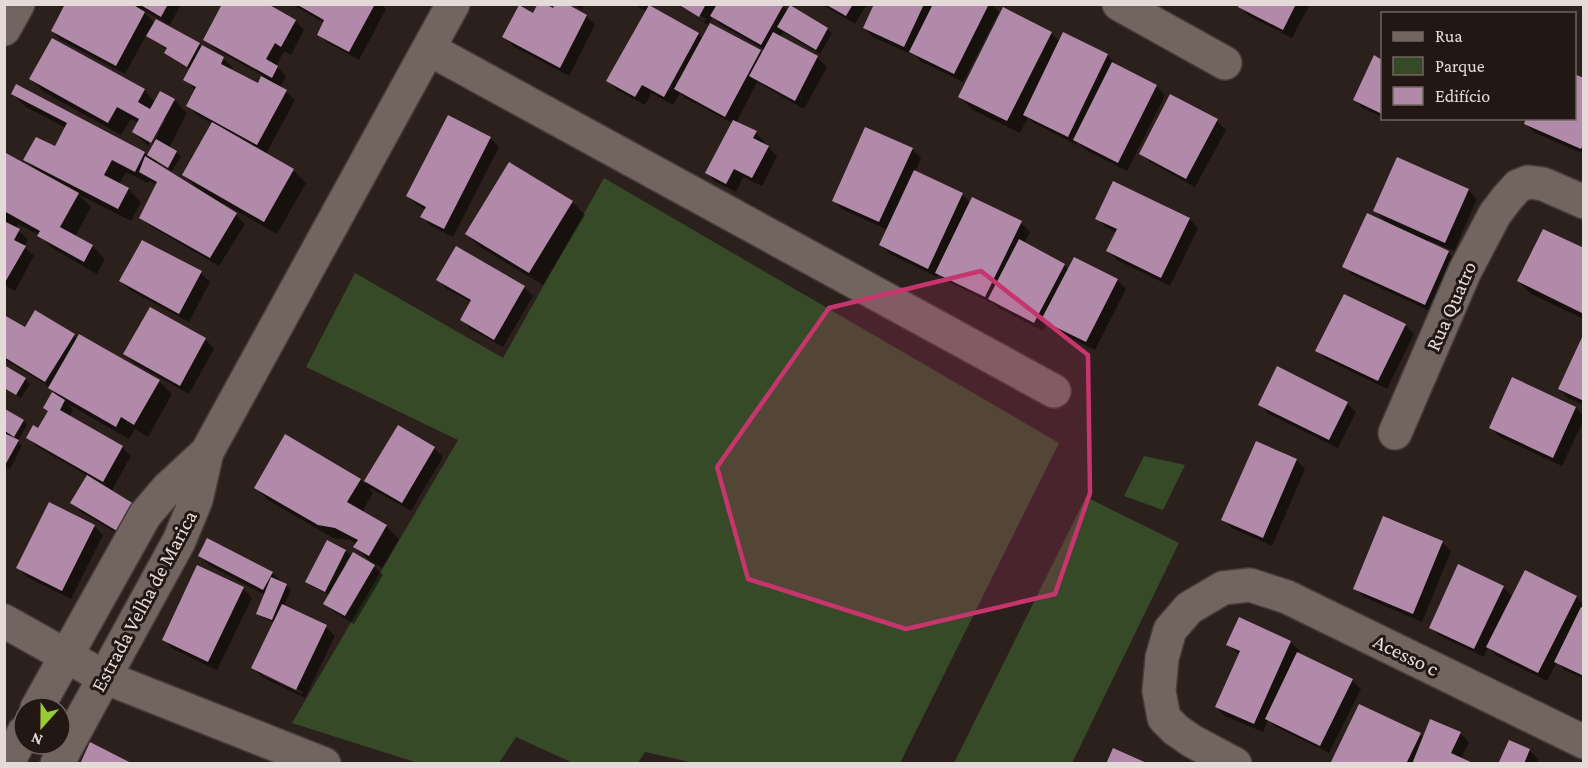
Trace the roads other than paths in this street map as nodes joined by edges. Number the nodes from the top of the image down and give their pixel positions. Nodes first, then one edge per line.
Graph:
1 (18, 4) edge
2 (453, 4) edge
3 (1119, 4) edge
4 (4, 29) edge
5 (429, 49) junction
6 (1225, 63) dead end
7 (1584, 202) edge
8 (1054, 391) dead end
9 (1395, 433) dead end
10 (207, 452) junction
11 (4, 621) edge
12 (66, 656) junction
13 (104, 677) junction
14 (44, 696) edge
15 (1584, 742) edge
16 (57, 764) edge
17 (324, 764) edge
18 (1236, 764) edge

1 - 4 street
2 - 5 street
3 - 6 street
5 - 8 street
5 - 10 street
7 - 9 street, Rua Quatro
10 - 12 street, Estrada Velha de Marica
10 - 13 street, Estrada Velha de Marica
11 - 12 street
12 - 13 street
12 - 14 street, Estrada Velha de Marica
13 - 16 street, Estrada Velha de Marica
13 - 17 street
15 - 18 street, Acesso c

